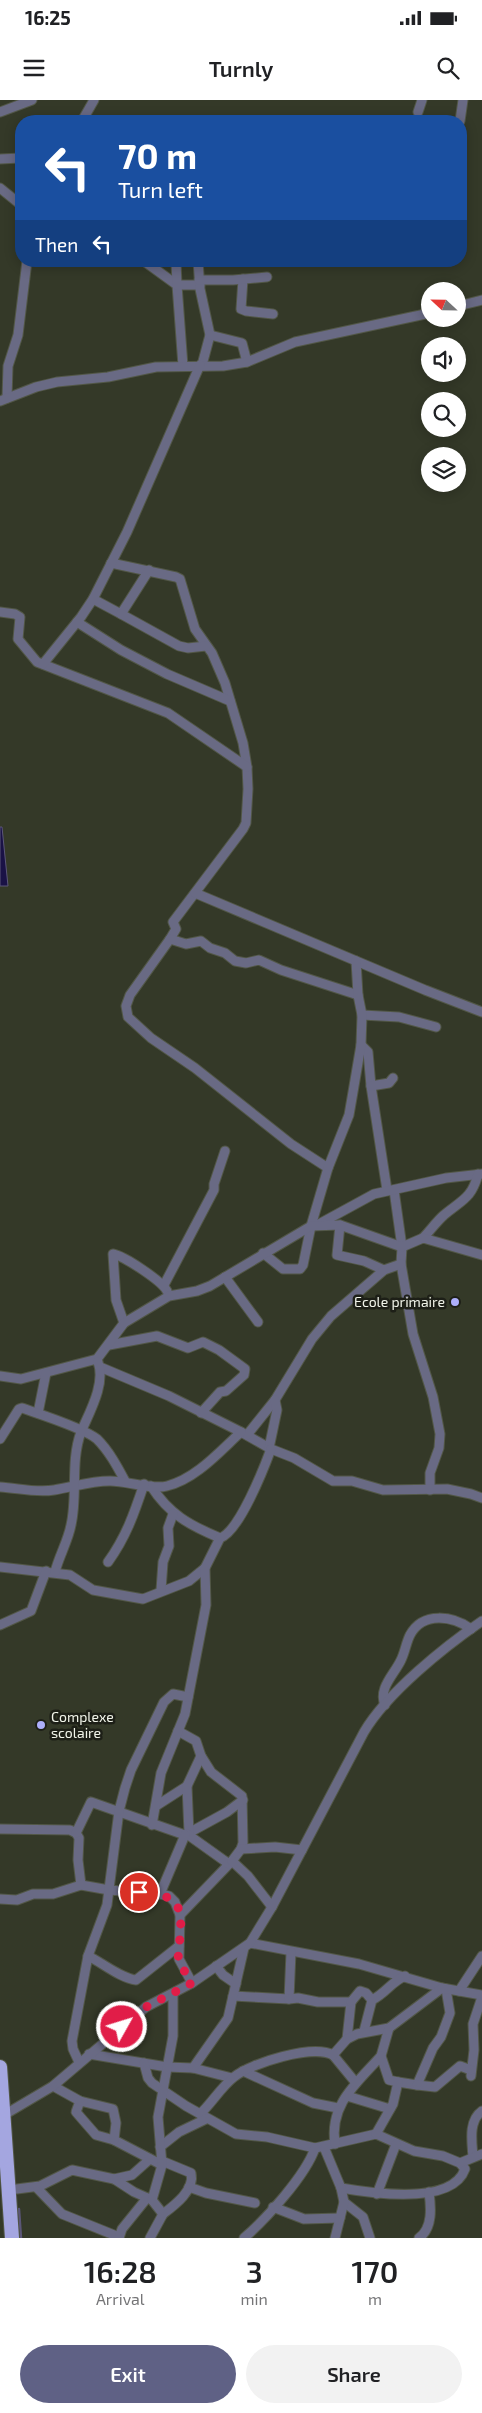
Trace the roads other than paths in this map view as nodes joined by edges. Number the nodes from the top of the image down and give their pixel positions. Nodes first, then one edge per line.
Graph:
1 (32, 100) edge
2 (94, 100) edge
3 (422, 100) edge
4 (463, 100) edge
5 (0, 112) edge
6 (418, 112) dead end
7 (85, 115) edge
8 (461, 115) edge
9 (15, 158) edge
10 (0, 159) edge
11 (0, 188) edge
12 (15, 200) edge
13 (26, 267) edge
14 (152, 267) edge
15 (176, 267) edge
16 (199, 267) edge
17 (267, 277) dead end
18 (243, 279) junction
19 (200, 282) junction
20 (177, 285) junction
21 (482, 300) edge
22 (466, 304) edge
23 (273, 314) dead end
24 (421, 314) edge
25 (210, 335) junction
26 (247, 362) junction
27 (201, 365) junction
28 (183, 366) junction
29 (4, 399) edge
30 (111, 563) junction
31 (149, 570) junction
32 (92, 598) junction
33 (0, 612) edge
34 (122, 614) junction
35 (77, 622) junction
36 (206, 646) junction
37 (43, 664) junction
38 (230, 701) junction
39 (247, 767) junction
40 (195, 893) junction
41 (170, 939) junction
42 (356, 961) junction
43 (358, 995) junction
44 (482, 1012) edge
45 (362, 1016) junction
46 (436, 1027) dead end
47 (361, 1045) junction
48 (394, 1078) dead end
49 (371, 1086) junction
50 (225, 1151) dead end
51 (328, 1168) junction
52 (480, 1174) edge
53 (390, 1190) junction
54 (313, 1225) junction
55 (340, 1225) junction
56 (423, 1238) junction
57 (402, 1246) junction
58 (264, 1253) junction
59 (482, 1255) edge
60 (401, 1264) junction
61 (384, 1270) junction
62 (225, 1277) junction
63 (164, 1285) junction
64 (169, 1296) junction
65 (258, 1322) dead end
66 (124, 1323) junction
67 (110, 1345) junction
68 (98, 1363) junction
69 (46, 1372) junction
70 (0, 1376) edge
71 (275, 1400) junction
72 (38, 1413) junction
73 (201, 1413) junction
74 (81, 1432) junction
75 (244, 1434) junction
76 (0, 1439) edge
77 (270, 1449) junction
78 (125, 1481) junction
79 (74, 1485) junction
80 (148, 1485) junction
81 (0, 1487) edge
82 (430, 1490) junction
83 (482, 1498) edge
84 (173, 1514) junction
85 (220, 1538) junction
86 (108, 1562) dead end
87 (0, 1567) edge
88 (205, 1568) junction
89 (51, 1571) junction
90 (161, 1590) junction
91 (482, 1621) edge
92 (0, 1625) edge
93 (471, 1629) junction
94 (188, 1696) junction
95 (385, 1705) junction
96 (178, 1731) junction
97 (201, 1756) junction
98 (187, 1786) junction
99 (244, 1800) junction
100 (156, 1806) junction
101 (119, 1811) junction
102 (152, 1825) junction
103 (0, 1829) edge
104 (76, 1833) junction
105 (187, 1834) junction
106 (241, 1848) junction
107 (302, 1850) junction
108 (230, 1863) junction
109 (81, 1885) junction
110 (109, 1890) junction
111 (160, 1894) junction
112 (0, 1900) edge
113 (272, 1907) junction
114 (180, 1914) junction
115 (179, 1946) junction
116 (247, 1946) junction
117 (292, 1952) junction
118 (88, 1956) junction
119 (482, 1956) edge
120 (216, 1966) junction
121 (405, 1976) junction
122 (192, 1983) junction
123 (236, 1984) junction
124 (444, 1988) junction
125 (459, 1990) junction
126 (173, 1994) junction
127 (233, 1996) junction
128 (482, 1996) edge
129 (289, 1999) junction
130 (372, 2000) junction
131 (351, 2002) junction
132 (389, 2028) junction
133 (364, 2031) junction
134 (347, 2039) junction
135 (89, 2054) junction
136 (333, 2055) junction
137 (381, 2056) junction
138 (79, 2062) junction
139 (144, 2063) junction
140 (0, 2067) edge
141 (167, 2067) junction
142 (193, 2068) junction
143 (243, 2071) junction
144 (232, 2078) junction
145 (398, 2082) junction
146 (356, 2083) junction
147 (417, 2085) junction
148 (53, 2086) junction
149 (162, 2090) junction
150 (347, 2096) junction
151 (80, 2101) junction
152 (338, 2108) junction
153 (390, 2109) junction
154 (482, 2111) edge
155 (4, 2115) junction
156 (203, 2116) junction
157 (376, 2134) junction
158 (114, 2140) junction
159 (335, 2144) junction
160 (396, 2144) junction
161 (160, 2147) junction
162 (320, 2147) junction
163 (477, 2156) edge
164 (150, 2159) junction
165 (162, 2163) junction
166 (460, 2163) junction
167 (114, 2179) junction
168 (36, 2187) junction
169 (189, 2187) junction
170 (341, 2188) junction
171 (429, 2192) junction
172 (377, 2194) junction
173 (6, 2197) edge
174 (150, 2199) junction
175 (344, 2202) junction
176 (255, 2203) dead end
177 (274, 2207) junction
178 (163, 2214) junction
179 (340, 2218) junction
180 (119, 2237) edge
181 (12, 2238) edge
182 (150, 2238) edge
183 (244, 2238) edge
184 (335, 2238) edge
185 (370, 2238) edge
186 (419, 2238) edge

1 - 5 street
2 - 7 street
3 - 6 street
4 - 8 street
9 - 10 street
11 - 12 street
13 - 29 street
14 - 20 street
15 - 20 street
16 - 19 street
17 - 18 street
18 - 19 street
18 - 23 street
19 - 20 street
19 - 25 street
20 - 28 street
21 - 22 street
24 - 26 street
25 - 26 street
25 - 27 street
26 - 27 street
27 - 28 street
27 - 30 street
28 - 29 street
30 - 31 street
30 - 32 street
31 - 34 street
31 - 36 street
32 - 34 street
32 - 35 street
33 - 37 street
34 - 36 street
35 - 37 street
35 - 38 street
36 - 38 street
37 - 39 street
38 - 39 street
39 - 40 street
40 - 41 street
40 - 42 street
41 - 43 street
41 - 51 street
42 - 43 street
42 - 44 street
43 - 45 street
45 - 46 street
45 - 47 street
47 - 49 street
47 - 51 street
48 - 49 street
49 - 53 street
50 - 63 street
51 - 54 street
52 - 53 street
52 - 56 street
53 - 54 street
53 - 57 street
54 - 55 street
54 - 58 street
54 - 58 street
55 - 57 street
55 - 61 street
56 - 57 street
56 - 59 street
57 - 60 street
58 - 62 street
60 - 61 street
60 - 82 street
61 - 71 street
62 - 64 street
62 - 65 street
63 - 64 street
63 - 66 street
64 - 66 street
66 - 67 street
67 - 68 street
67 - 73 street
68 - 69 street
68 - 73 street
68 - 74 street
69 - 70 street
69 - 72 street
71 - 75 street
71 - 77 street
72 - 74 street
72 - 76 street
73 - 75 street
74 - 78 street
74 - 79 street
75 - 77 street
75 - 80 street
77 - 82 street
77 - 85 street
78 - 79 street
78 - 80 street
79 - 81 street
79 - 89 street
80 - 84 street
80 - 86 street
82 - 83 street
84 - 85 street
84 - 90 street
85 - 88 street
87 - 89 street
88 - 90 street
88 - 94 street
89 - 90 street
89 - 92 street
91 - 93 street
93 - 95 street
93 - 95 street
94 - 96 street
94 - 101 street
95 - 107 street
96 - 97 street
96 - 100 street
97 - 98 street
97 - 99 street
98 - 100 street
98 - 105 street
99 - 105 street
99 - 106 street
100 - 102 street
101 - 102 street
101 - 104 street
101 - 110 street
102 - 105 street
103 - 104 street
104 - 109 street
105 - 108 street
105 - 111 street
106 - 107 street
106 - 108 street
107 - 113 street
108 - 113 street
108 - 114 street
109 - 110 street
109 - 112 street
110 - 111 street
110 - 118 street
111 - 114 street
113 - 116 street
114 - 115 street
115 - 118 street
115 - 122 street
116 - 117 street
116 - 120 street
116 - 123 street
117 - 121 street
117 - 129 street
118 - 138 street
119 - 125 street
120 - 122 street
120 - 123 street
121 - 124 street
121 - 130 street
122 - 126 street
123 - 127 street
124 - 125 street
124 - 132 street
124 - 147 street
125 - 128 street
126 - 135 street
126 - 141 street
127 - 129 street
127 - 142 street
128 - 147 street
129 - 131 street
130 - 131 street
130 - 133 street
131 - 134 street
132 - 133 street
132 - 137 street
133 - 134 street
134 - 136 street
135 - 138 street
135 - 139 street
136 - 143 street
136 - 146 street
137 - 145 street
137 - 146 street
138 - 148 street
139 - 141 street
139 - 149 street
140 - 155 highway
141 - 142 street
141 - 149 street
142 - 144 street
143 - 144 street
143 - 152 street
144 - 156 street
145 - 147 street
145 - 153 street
146 - 150 street
148 - 151 street
148 - 155 street
149 - 156 street
149 - 161 street
150 - 152 street
150 - 153 street
151 - 158 street
151 - 158 street
152 - 159 street
153 - 157 street
154 - 163 street
155 - 173 highway
156 - 161 street
156 - 162 street
157 - 159 street
157 - 160 street
158 - 164 street
159 - 162 street
160 - 166 street
160 - 172 street
161 - 165 street
162 - 170 street
162 - 177 street
163 - 166 street
164 - 165 street
164 - 167 street
165 - 169 street
165 - 174 street
166 - 171 street
167 - 168 street
167 - 174 street
168 - 173 street
168 - 180 street
169 - 176 street
169 - 178 street
170 - 172 street
170 - 175 street
171 - 172 street
171 - 186 street
173 - 181 highway
174 - 178 street
174 - 180 street
175 - 179 street
175 - 185 street
177 - 179 street
177 - 183 street
178 - 182 street
179 - 184 street

